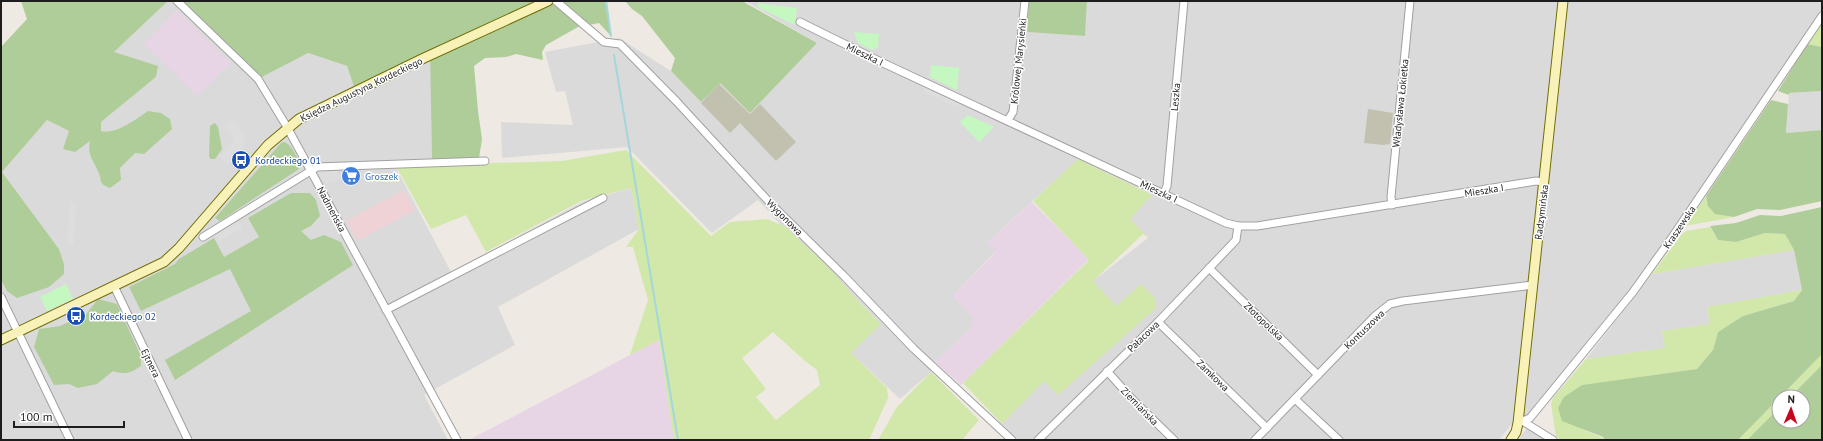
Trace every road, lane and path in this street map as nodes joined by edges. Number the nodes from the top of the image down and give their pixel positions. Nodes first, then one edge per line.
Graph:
1 (177, 1) edge
2 (548, 1) edge
3 (556, 1) edge
4 (1025, 1) edge
5 (1184, 1) edge
6 (1410, 1) edge
7 (1563, 1) edge
8 (1822, 16) edge
9 (800, 22) dead end
10 (1008, 120) junction
11 (287, 127) junction
12 (486, 161) dead end
13 (310, 170) junction
14 (1544, 182) junction
15 (1164, 193) junction
16 (603, 198) dead end
17 (1392, 205) junction
18 (1238, 226) junction
19 (203, 237) dead end
20 (1209, 268) junction
21 (1533, 285) junction
22 (114, 286) junction
23 (1, 297) edge
24 (386, 310) junction
25 (1158, 322) junction
26 (18, 332) junction
27 (1, 340) edge
28 (1107, 370) junction
29 (1318, 375) junction
30 (1295, 399) junction
31 (1521, 422) junction
32 (1267, 428) junction
33 (70, 440) edge
34 (188, 440) edge
35 (457, 440) edge
36 (1012, 440) edge
37 (1038, 440) edge
38 (1174, 440) edge
39 (1255, 440) edge
40 (1339, 440) edge
41 (1511, 440) edge
42 (1553, 440) edge

1 - 11 street, Nadmeńska
2 - 11 street, Księdza Augustyna Kordeckiego
3 - 36 street, Wygonowa
4 - 10 street, Królowej Marysieńki
5 - 15 street, Leszka
6 - 17 street, Władysława Łokietka
7 - 14 street, Radzymińska
8 - 31 street, Kraszewska
9 - 10 street, Mieszka I
10 - 15 street, Mieszka I
11 - 13 street, Nadmeńska
11 - 22 street, Księdza Augustyna Kordeckiego
12 - 13 street
13 - 19 street
13 - 24 street, Nadmeńska
14 - 17 street, Mieszka I
14 - 21 street, Radzymińska
15 - 18 street, Mieszka I
16 - 24 street
17 - 18 street, Mieszka I
18 - 20 street, Pałacowa
20 - 25 street, Pałacowa
20 - 29 street, Złotopolska
21 - 29 street, Kontuszowa
21 - 31 street, Radzymińska
22 - 26 street, Księdza Augustyna Kordeckiego
22 - 34 street, Ejtnera
23 - 26 street
24 - 35 street, Nadmeńska
25 - 28 street, Pałacowa
25 - 32 street, Zamkowa
26 - 27 street, Księdza Augustyna Kordeckiego
26 - 33 street
28 - 37 street, Pałacowa
28 - 38 street, Ziemiańska
29 - 30 street, Kontuszowa
30 - 32 street, Kontuszowa
30 - 40 street
31 - 41 street, Radzymińska
31 - 42 street
32 - 39 street, Kontuszowa

